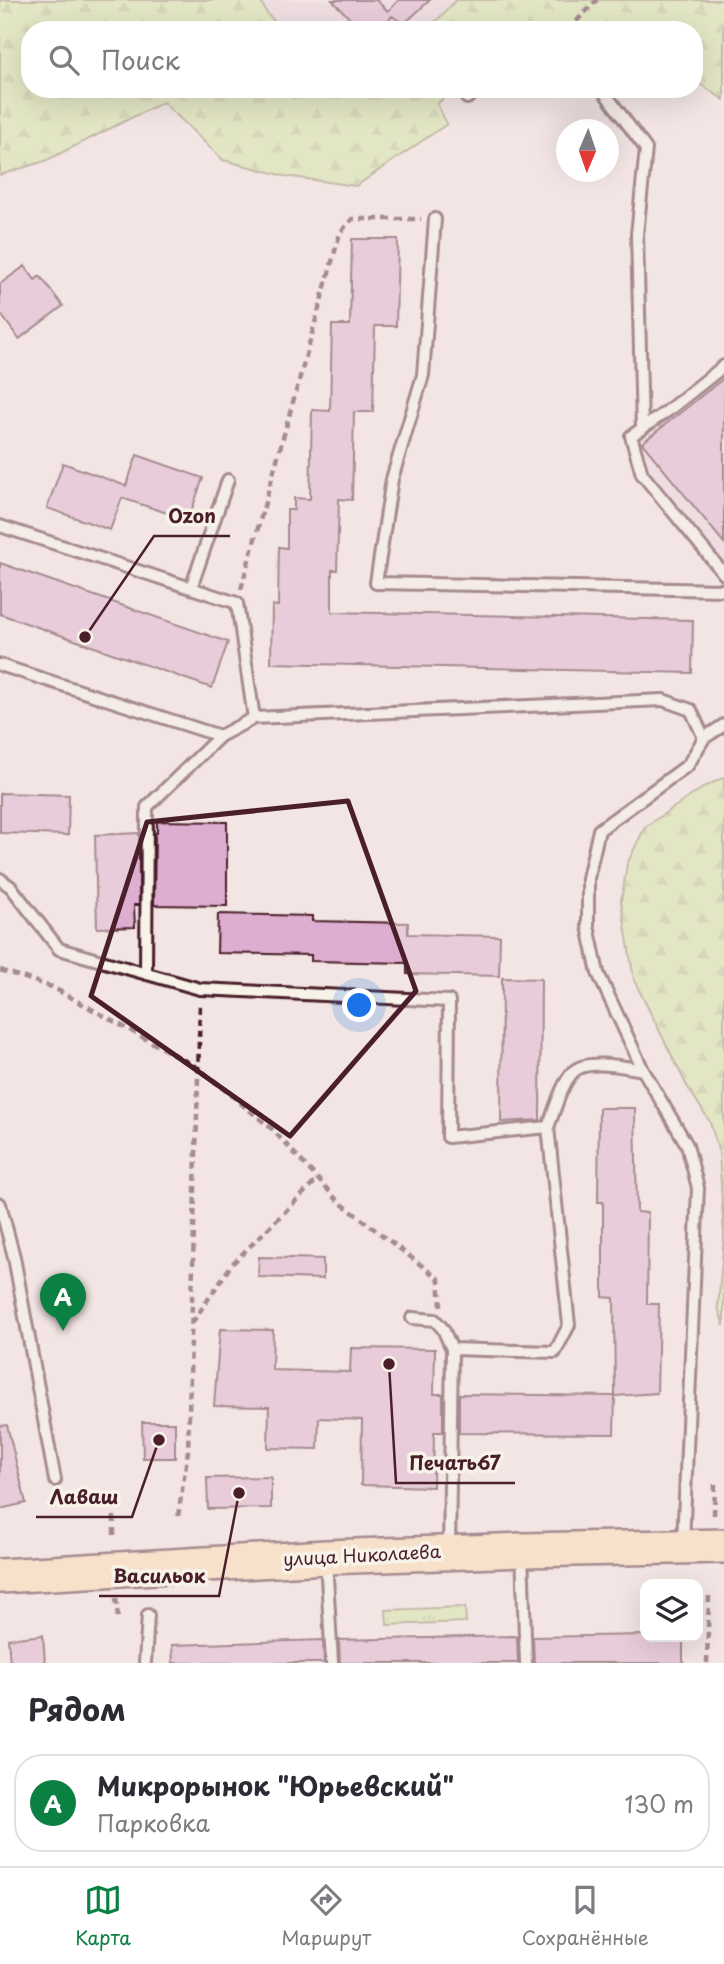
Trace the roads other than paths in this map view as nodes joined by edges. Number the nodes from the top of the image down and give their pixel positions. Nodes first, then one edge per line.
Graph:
1 (609, 98) edge
2 (435, 219) road end
3 (724, 366) edge
4 (642, 429) junction
5 (228, 480) dead end
6 (0, 526) edge
7 (724, 574) edge
8 (191, 588) junction
9 (724, 590) edge
10 (0, 665) edge
11 (254, 718) junction
12 (724, 724) edge
13 (220, 736) junction
14 (704, 738) junction
15 (0, 879) edge
16 (146, 974) junction
17 (643, 1070) junction
18 (548, 1127) junction
19 (0, 1204) edge
20 (412, 1318) dead end
21 (452, 1349) junction
22 (55, 1480) dead end
23 (683, 1546) junction
24 (724, 1546) edge
25 (522, 1550) junction
26 (449, 1552) junction
27 (326, 1557) junction
28 (0, 1576) edge
29 (148, 1615) dead end
30 (145, 1663) edge
31 (332, 1663) edge
32 (526, 1663) edge

1 - 4 lane
2 - 9 lane
3 - 4 lane
4 - 7 lane
5 - 8 lane
6 - 8 lane
8 - 11 lane
10 - 13 lane
11 - 13 lane
11 - 14 lane
12 - 14 lane
13 - 16 lane
14 - 17 lane
15 - 16 lane
16 - 18 lane
17 - 18 lane
17 - 23 lane
18 - 21 lane
19 - 22 lane
20 - 21 lane
21 - 26 lane
23 - 24 main road, улица Николаева
23 - 25 main road, улица Николаева
25 - 26 main road, улица Николаева
25 - 32 lane
26 - 27 main road, улица Николаева
27 - 28 main road, улица Николаева
27 - 31 lane
29 - 30 lane

